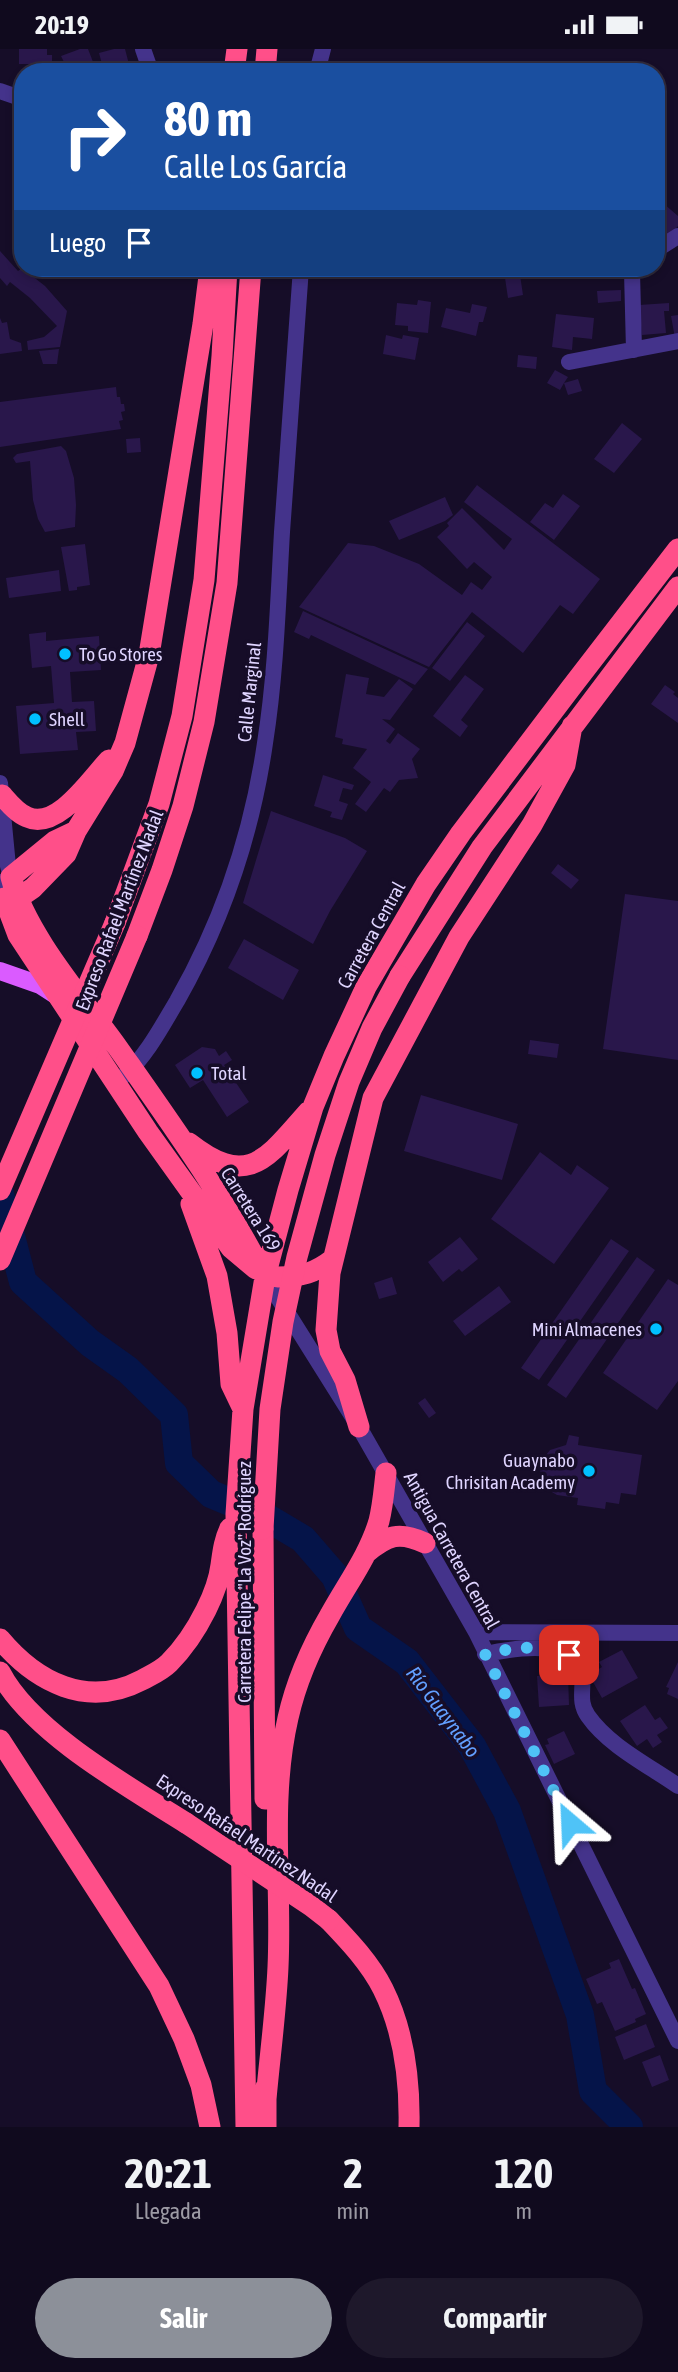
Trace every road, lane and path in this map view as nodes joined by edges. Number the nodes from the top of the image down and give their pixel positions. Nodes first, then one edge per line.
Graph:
1 (209, 277) edge
2 (226, 277) edge
3 (250, 277) edge
4 (300, 277) edge
5 (632, 277) edge
6 (678, 341) edge
7 (634, 350) junction
8 (569, 362) dead end
9 (678, 549) edge
10 (678, 587) edge
11 (572, 726) junction
12 (125, 743) junction
13 (1, 789) edge
14 (5, 892) edge
15 (0, 971) edge
16 (60, 997) junction
17 (132, 1068) junction
18 (116, 1083) junction
19 (313, 1107) junction
20 (175, 1132) junction
21 (186, 1185) junction
22 (0, 1190) edge
23 (333, 1259) junction
24 (0, 1260) edge
25 (265, 1277) junction
26 (243, 1409) junction
27 (359, 1427) junction
28 (386, 1473) junction
29 (236, 1514) junction
30 (425, 1543) junction
31 (366, 1553) junction
32 (476, 1632) junction
33 (678, 1633) edge
34 (0, 1639) edge
35 (485, 1654) junction
36 (0, 1672) edge
37 (0, 1740) edge
38 (678, 1786) edge
39 (678, 2041) edge
40 (266, 2099) junction
41 (210, 2127) edge
42 (246, 2127) edge
43 (267, 2127) edge
44 (409, 2127) edge

1 - 12 highway
2 - 22 highway, Expreso Rafael Martínez Nadal, bridge
3 - 24 highway, Expreso Rafael Martínez Nadal, bridge
4 - 17 street, Calle Marginal
5 - 7 street
6 - 7 street
7 - 8 street
9 - 19 highway, Carretera Central
10 - 11 highway
11 - 23 highway
11 - 40 highway, Carretera Felipe "La Voz" Rodríguez, bridge
12 - 13 highway
12 - 14 highway
13 - 14 street, Carretera 169
14 - 16 highway, Carretera 169
14 - 17 highway, Carretera 169
15 - 16 main road
16 - 18 highway, Carretera 169
17 - 18 street, Calle Marginal
17 - 20 highway, Carretera 169
18 - 21 highway, Carretera 169
19 - 20 highway
19 - 25 highway, Carretera Central
20 - 25 highway, Carretera 169
21 - 25 highway, Carretera 169
21 - 26 highway
23 - 25 highway
23 - 27 highway
25 - 26 highway, Carretera Central
25 - 27 street, Antigua Carretera Central
26 - 29 highway, Carretera Felipe "La Voz" Rodríguez
27 - 28 street, Antigua Carretera Central
28 - 30 street, Antigua Carretera Central
28 - 31 highway
29 - 34 highway
29 - 42 highway, Carretera Felipe "La Voz" Rodríguez
30 - 31 highway
30 - 32 street, Antigua Carretera Central
31 - 40 highway
32 - 33 street
32 - 35 street, Antigua Carretera Central
35 - 38 street
35 - 39 street, Antigua Carretera Central
36 - 44 highway, Expreso Rafael Martínez Nadal, bridge
37 - 41 highway
40 - 43 highway, Carretera Felipe "La Voz" Rodríguez

